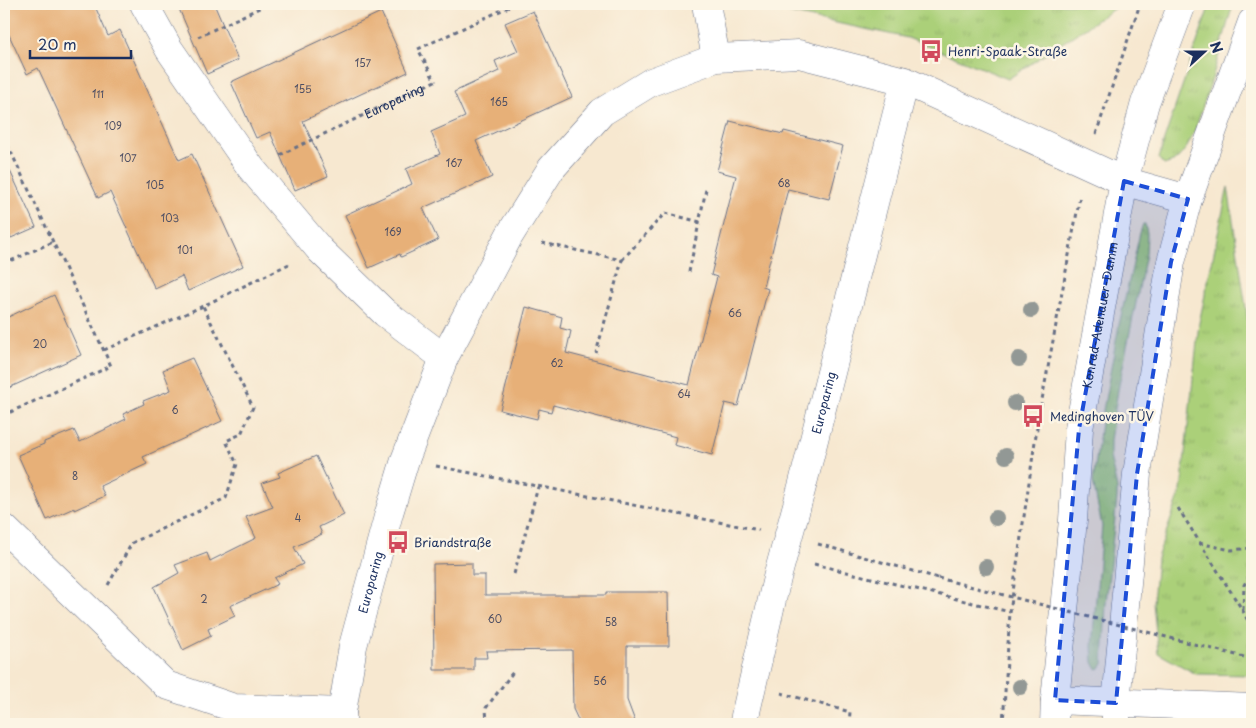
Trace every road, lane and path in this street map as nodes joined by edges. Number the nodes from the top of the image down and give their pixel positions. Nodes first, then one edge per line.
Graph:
1 (144, 4) edge
2 (268, 4) edge
3 (515, 4) edge
4 (706, 4) edge
5 (1140, 4) edge
6 (1182, 4) edge
7 (1252, 22) edge
8 (170, 49) junction
9 (716, 58) junction
10 (905, 81) junction
11 (4, 137) edge
12 (1086, 164) junction
13 (251, 168) junction
14 (1124, 181) junction
15 (706, 189) dead end
16 (1188, 199) junction
17 (700, 222) junction
18 (509, 236) junction
19 (53, 242) junction
20 (320, 250) junction
21 (622, 260) junction
22 (4, 264) edge
23 (689, 272) dead end
24 (203, 306) junction
25 (104, 350) junction
26 (596, 353) dead end
27 (444, 358) junction
28 (4, 415) edge
29 (429, 465) dead end
30 (538, 487) junction
31 (1178, 508) dead end
32 (4, 528) edge
33 (1199, 543) junction
34 (786, 546) junction
35 (1252, 548) edge
36 (1252, 571) edge
37 (514, 574) dead end
38 (1243, 611) junction
39 (1010, 612) junction
40 (91, 614) junction
41 (1252, 629) edge
42 (1252, 659) edge
43 (513, 672) dead end
44 (752, 684) junction
45 (1252, 708) edge
46 (1055, 712) edge
47 (1116, 714) edge
48 (342, 718) edge
49 (487, 724) edge
50 (745, 724) edge
51 (849, 724) edge
52 (1003, 724) edge

1 - 8 street
2 - 8 path
3 - 13 path, Europaring
4 - 9 street
5 - 12 path
6 - 14 street, Konrad-Adenauer-Damm
7 - 16 street
8 - 13 street
9 - 10 street, Europaring
9 - 18 street, Europaring
10 - 12 street, Europaring
10 - 34 street, Europaring
11 - 19 path
12 - 14 street, Europaring
12 - 39 path
13 - 20 street
14 - 16 street, Europaring
14 - 46 street, Konrad-Adenauer-Damm
15 - 17 path
16 - 47 street
17 - 21 path
17 - 23 path
18 - 21 path
18 - 27 street, Europaring
19 - 22 path
19 - 25 path
20 - 24 path
20 - 27 street
21 - 26 path
24 - 25 path
24 - 40 path
25 - 28 path
27 - 48 street, Europaring
29 - 30 path
30 - 34 path
30 - 37 path
31 - 33 path
32 - 40 street
33 - 35 path
33 - 38 path
34 - 39 path
34 - 42 path, bridge
34 - 44 street, Europaring
36 - 38 path
38 - 41 path
39 - 52 path
40 - 48 street
43 - 49 path
44 - 50 street, Europaring
44 - 51 path
45 - 47 street
46 - 47 street

